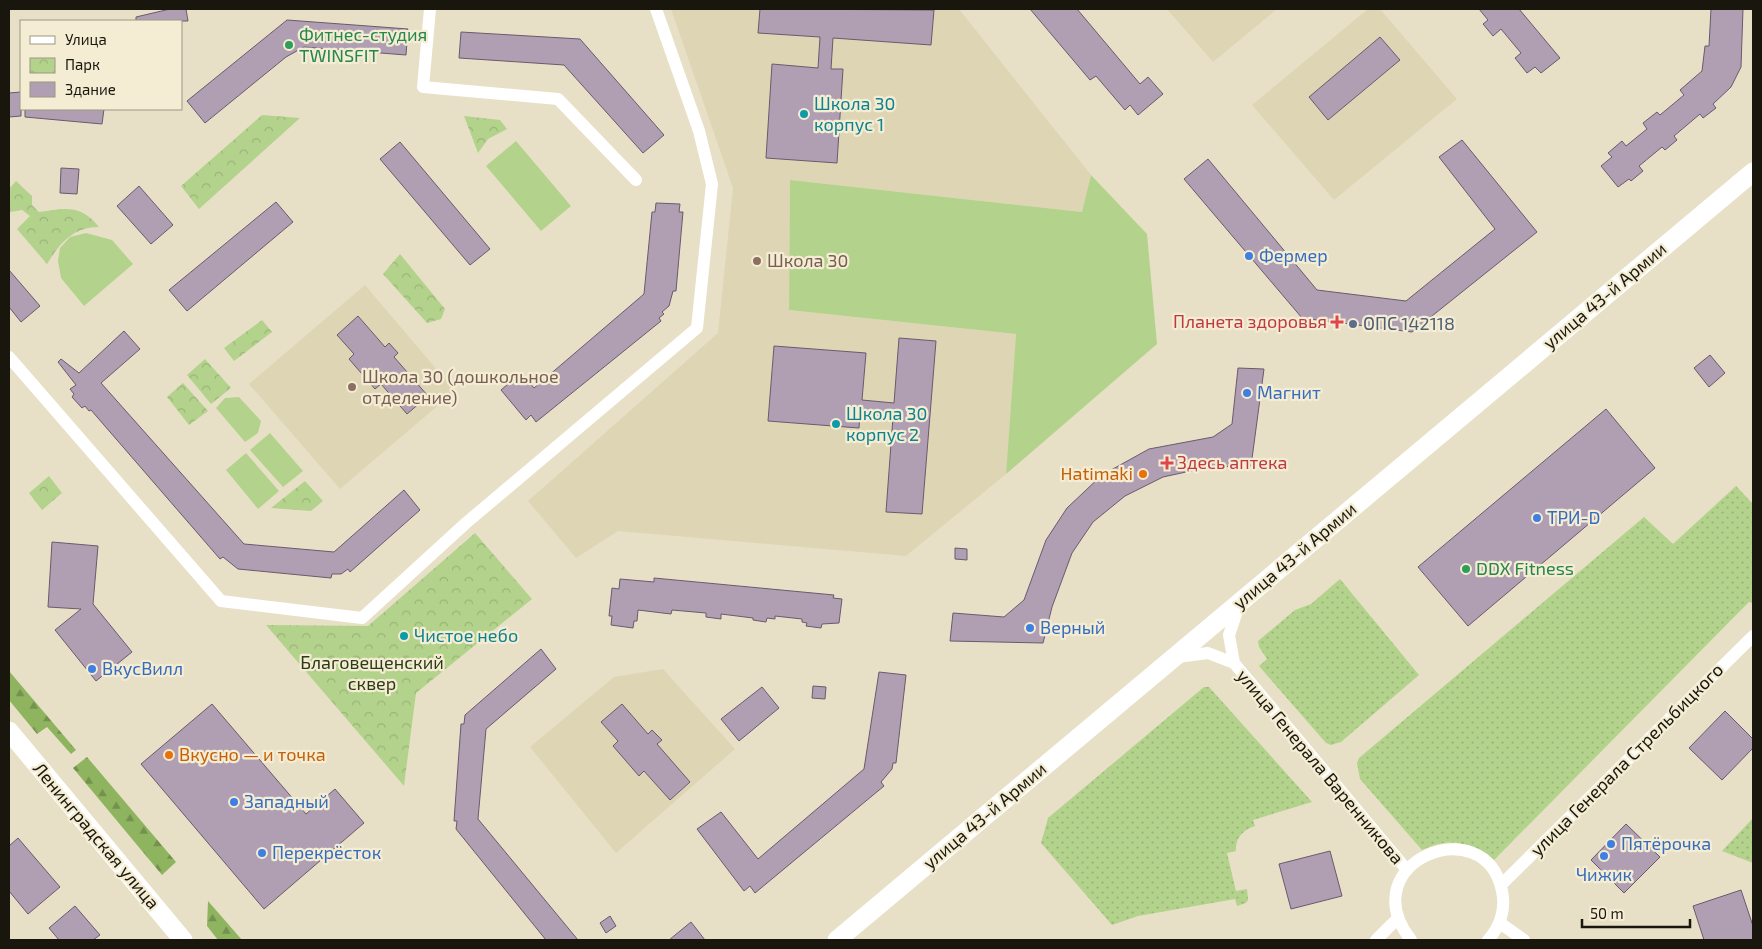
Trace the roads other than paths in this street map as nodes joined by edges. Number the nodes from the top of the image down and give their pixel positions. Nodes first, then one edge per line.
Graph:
1 (430, 9) edge
2 (656, 9) edge
3 (1753, 172) edge
4 (636, 180) dead end
5 (9, 357) edge
6 (1240, 602) junction
7 (1753, 636) edge
8 (1174, 657) junction
9 (1234, 663) junction
10 (9, 731) edge
11 (1407, 870) junction
12 (1501, 885) junction
13 (1398, 918) junction
14 (1500, 923) junction
15 (184, 940) edge
16 (837, 940) edge
17 (1376, 940) edge
18 (1411, 940) edge
19 (1488, 940) edge
20 (1524, 940) edge

1 - 4 street
2 - 5 street
3 - 6 main road, улица 43-й Армии
6 - 8 main road, улица 43-й Армии
6 - 9 street, улица Генерала Варенникова
7 - 12 street, улица Генерала Стрельбицкого
8 - 9 street, улица Генерала Варенникова
8 - 16 main road, улица 43-й Армии
9 - 11 street, улица Генерала Варенникова
10 - 15 main road, Ленинградская улица
11 - 12 street
11 - 13 street
12 - 14 street
13 - 17 street
13 - 18 street
14 - 19 street
14 - 20 street

